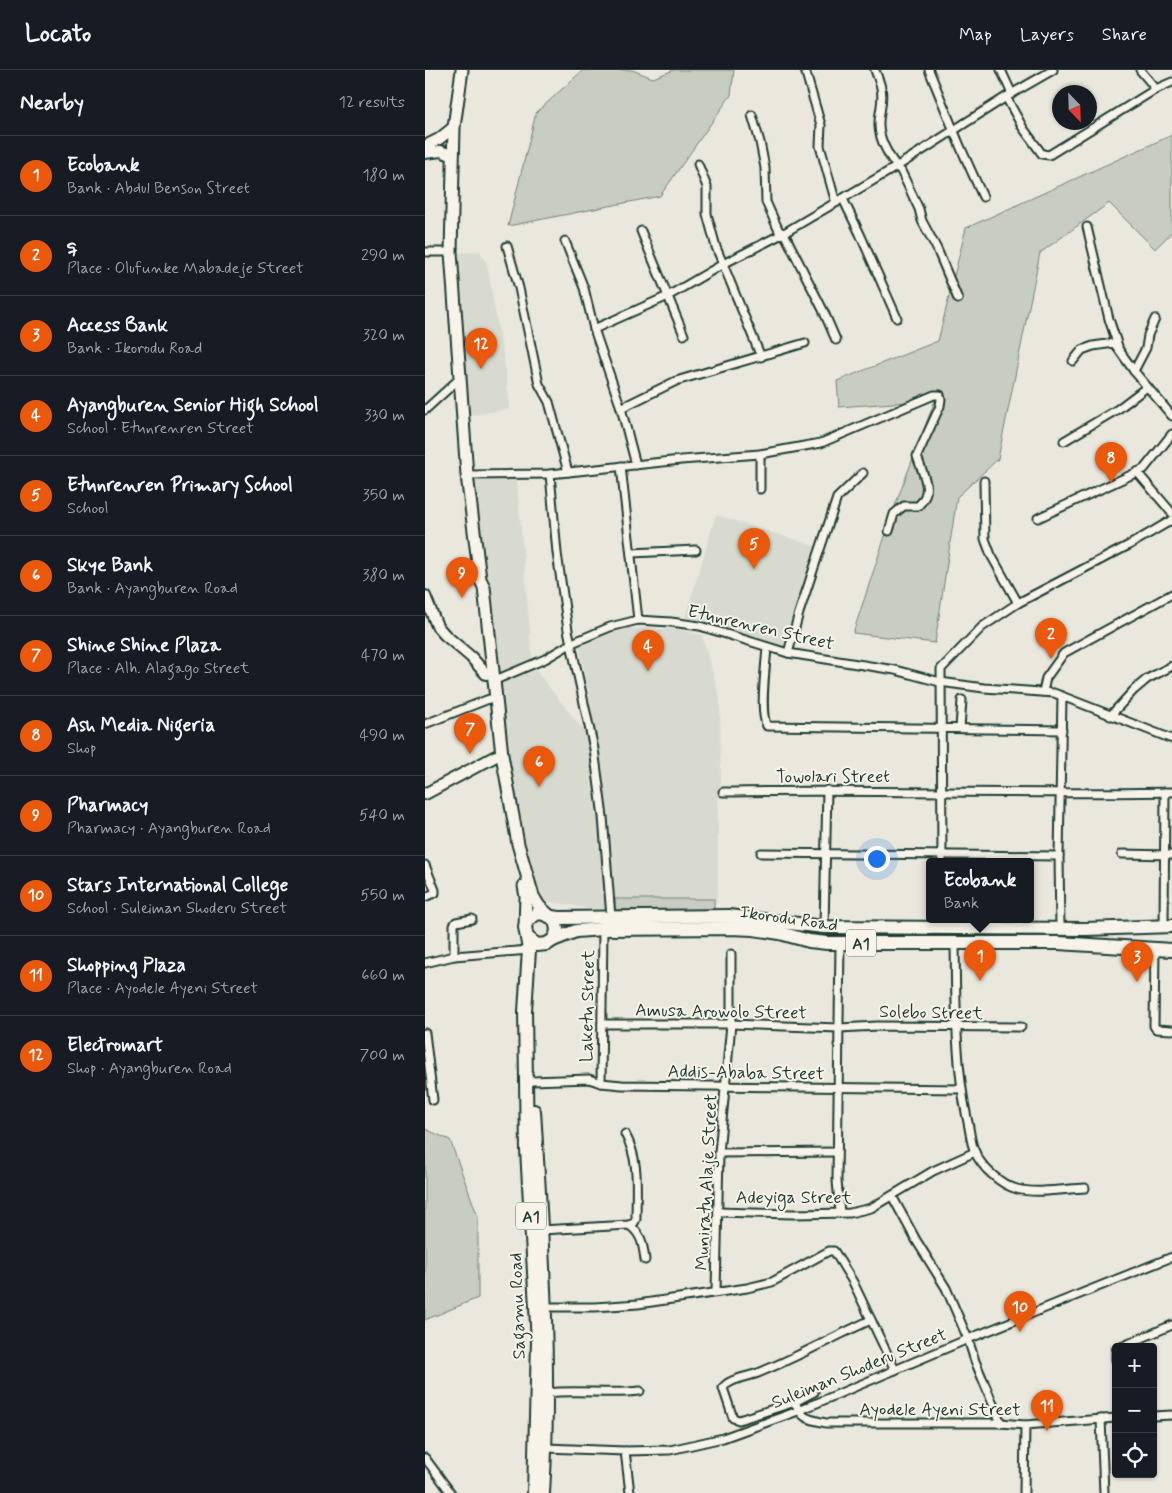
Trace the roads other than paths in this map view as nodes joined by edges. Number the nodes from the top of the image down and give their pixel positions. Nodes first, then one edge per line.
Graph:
1 (462, 70) edge
2 (805, 70) edge
3 (875, 70) edge
4 (929, 70) edge
5 (1001, 70) edge
6 (1053, 70) edge
7 (1140, 70) edge
8 (1172, 82) edge
9 (1156, 89) junction
10 (1009, 95) junction
11 (752, 115) dead end
12 (454, 127) junction
13 (954, 130) junction
14 (425, 146) edge
15 (425, 153) edge
16 (453, 156) junction
17 (698, 164) dead end
18 (896, 167) junction
19 (983, 197) dead end
20 (843, 199) junction
21 (836, 203) junction
22 (1087, 227) dead end
23 (641, 231) dead end
24 (784, 233) junction
25 (565, 241) dead end
26 (507, 246) dead end
27 (425, 252) edge
28 (451, 252) junction
29 (723, 264) junction
30 (668, 296) junction
31 (958, 300) dead end
32 (897, 318) dead end
33 (1155, 319) dead end
34 (594, 329) junction
35 (684, 335) dead end
36 (836, 340) dead end
37 (805, 343) dead end
38 (1118, 346) junction
39 (761, 357) junction
40 (1073, 361) dead end
41 (1134, 371) junction
42 (459, 380) junction
43 (1147, 387) junction
44 (621, 408) junction
45 (425, 410) edge
46 (1172, 416) edge
47 (1172, 434) edge
48 (1064, 441) dead end
49 (760, 454) junction
50 (636, 464) junction
51 (621, 466) junction
52 (569, 472) junction
53 (1137, 472) junction
54 (863, 473) dead end
55 (550, 474) junction
56 (467, 475) junction
57 (984, 481) dead end
58 (760, 489) dead end
59 (1172, 512) edge
60 (1038, 518) dead end
61 (1172, 520) edge
62 (889, 531) dead end
63 (696, 550) dead end
64 (631, 553) junction
65 (1172, 594) edge
66 (425, 596) edge
67 (1019, 603) junction
68 (638, 620) junction
69 (572, 643) junction
70 (767, 647) junction
71 (788, 653) junction
72 (1172, 666) edge
73 (490, 677) junction
74 (941, 682) junction
75 (1043, 692) junction
76 (1062, 696) junction
77 (489, 699) junction
78 (963, 700) dead end
79 (1110, 716) junction
80 (425, 724) edge
81 (943, 728) junction
82 (960, 728) junction
83 (1062, 730) junction
84 (1172, 739) edge
85 (496, 756) junction
86 (827, 790) junction
87 (425, 792) edge
88 (723, 792) dead end
89 (942, 792) junction
90 (1169, 792) edge
91 (1061, 793) junction
92 (761, 853) dead end
93 (825, 853) junction
94 (942, 854) junction
95 (1122, 854) dead end
96 (1168, 855) edge
97 (1059, 856) junction
98 (942, 858) edge
99 (425, 865) edge
100 (525, 882) junction
101 (425, 897) edge
102 (551, 917) junction
103 (611, 917) junction
104 (472, 919) dead end
105 (942, 924) edge
106 (1168, 926) edge
107 (824, 927) junction
108 (603, 929) junction
109 (1060, 929) junction
110 (527, 938) junction
111 (550, 942) junction
112 (840, 943) junction
113 (955, 943) junction
114 (1155, 950) junction
115 (1172, 950) edge
116 (731, 954) dead end
117 (454, 956) junction
118 (425, 963) edge
119 (602, 1024) junction
120 (731, 1024) junction
121 (1021, 1027) dead end
122 (839, 1028) junction
123 (956, 1028) junction
124 (1172, 1030) edge
125 (425, 1032) edge
126 (532, 1081) junction
127 (601, 1083) junction
128 (725, 1085) junction
129 (839, 1088) junction
130 (961, 1089) junction
131 (433, 1100) dead end
132 (625, 1134) dead end
133 (837, 1152) junction
134 (975, 1152) junction
135 (719, 1153) junction
136 (532, 1165) junction
137 (1085, 1188) dead end
138 (892, 1196) junction
139 (718, 1212) junction
140 (840, 1213) junction
141 (629, 1225) junction
142 (541, 1230) junction
143 (1172, 1257) edge
144 (645, 1260) dead end
145 (716, 1292) junction
146 (541, 1307) junction
147 (871, 1320) junction
148 (1172, 1325) edge
149 (968, 1339) junction
150 (1130, 1343) edge
151 (895, 1370) junction
152 (640, 1390) dead end
153 (814, 1392) dead end
154 (547, 1394) junction
155 (795, 1402) junction
156 (798, 1410) junction
157 (1157, 1416) edge
158 (1172, 1416) edge
159 (1112, 1418) edge
160 (1101, 1419) junction
161 (1001, 1423) junction
162 (1025, 1425) junction
163 (546, 1448) junction
164 (625, 1451) junction
165 (425, 1458) edge
166 (451, 1493) edge
167 (534, 1493) edge
168 (543, 1493) edge
169 (630, 1493) edge
170 (1024, 1493) edge
171 (1104, 1493) edge

1 - 12 main road
2 - 21 street
3 - 18 street
4 - 13 street
5 - 10 street
6 - 10 street
7 - 9 street
8 - 9 street
9 - 10 street
10 - 13 street
11 - 24 street
12 - 14 main road
12 - 16 main road
13 - 18 street
13 - 19 street
15 - 16 main road
16 - 28 main road
17 - 29 street
18 - 20 street
18 - 31 street
20 - 21 street
20 - 32 street
21 - 24 street
22 - 38 street
23 - 30 street
24 - 29 street
24 - 36 street
25 - 34 street
26 - 52 street
27 - 28 street
28 - 42 main road
29 - 30 street
29 - 39 street
30 - 34 street
30 - 35 street
33 - 41 street
34 - 44 street
37 - 39 street
38 - 40 street
38 - 41 street
39 - 44 street
41 - 43 street
42 - 45 street
42 - 56 main road
43 - 46 street
43 - 48 street
44 - 50 street
47 - 53 street
49 - 50 street
49 - 58 street
49 - 62 street
50 - 51 street
51 - 52 street
51 - 64 street
52 - 55 street
53 - 59 street
53 - 60 street
54 - 71 street
55 - 56 street
55 - 69 street
56 - 73 main road
57 - 67 street
61 - 67 street
63 - 64 street
64 - 68 street
65 - 75 street
66 - 73 main road
67 - 74 street
68 - 69 street, Etunrenren Street
68 - 70 street, Etunrenren Street
69 - 73 street, Etunrenren Street
69 - 103 street
70 - 71 street, Etunrenren Street
70 - 81 street
71 - 74 street, Etunrenren Street
72 - 79 street
73 - 77 main road
73 - 100 main road
74 - 75 street, Etunrenren Street
74 - 81 street
75 - 76 street, Etunrenren Street
76 - 79 street, Etunrenren Street
76 - 83 street
77 - 80 street
77 - 85 main road
78 - 82 street
79 - 84 street, Etunrenren Street
81 - 82 street
81 - 89 street
82 - 83 street
83 - 91 street
85 - 87 main road
85 - 100 main road
86 - 88 street, Towolari Street
86 - 89 street, Towolari Street
86 - 93 street
89 - 91 street, Towolari Street
89 - 94 street
90 - 91 street, Towolari Street
90 - 96 street
91 - 97 street
92 - 93 street
93 - 94 street
93 - 107 street
94 - 97 street
94 - 98 street
95 - 96 street
96 - 106 street
97 - 109 street
99 - 101 street
100 - 102 main road
100 - 110 main road
102 - 103 highway, Ikorodu Road / A1
102 - 110 highway
102 - 111 highway
103 - 107 highway, Ikorodu Road / A1
104 - 117 street
105 - 107 highway, Ikorodu Road / A1
105 - 109 highway, Ikorodu Road / A1
106 - 109 highway, Ikorodu Road / A1
108 - 111 highway, Ikorodu Road / A1
108 - 112 highway, Ikorodu Road / A1
108 - 119 street, Laketu Street
110 - 111 highway
110 - 117 street
110 - 136 highway, Sagamu Road / A1
111 - 126 highway, Sagamu Road / A1
112 - 113 highway, Ikorodu Road / A1
112 - 122 street
113 - 114 highway, Ikorodu Road / A1
113 - 123 street
114 - 115 highway, Ikorodu Road / A1
114 - 124 street
116 - 120 street, Muniratu Alaje Street
117 - 118 street
119 - 120 street, Amusa Arowolo Street
119 - 127 street, Laketu Street
120 - 122 street, Amusa Arowolo Street
120 - 128 street, Muniratu Alaje Street
121 - 123 street, Solebo Street
122 - 123 street, Solebo Street
122 - 129 street
123 - 130 street
125 - 131 street
126 - 127 street, Addis-Ababa Street
126 - 136 highway, Sagamu Road / A1
127 - 128 street, Addis-Ababa Street
128 - 129 street, Addis-Ababa Street
128 - 135 street, Muniratu Alaje Street
129 - 130 street, Addis-Ababa Street
129 - 133 street
130 - 134 street
132 - 141 street
133 - 135 street
133 - 140 street
134 - 137 street
134 - 138 street, Adeyiga Street
135 - 139 street, Muniratu Alaje Street
136 - 142 highway, Sagamu Road / A1
136 - 146 highway, Sagamu Road / A1
138 - 140 street, Adeyiga Street
138 - 149 street
139 - 140 street, Adeyiga Street
139 - 145 street, Muniratu Alaje Street
141 - 142 street
141 - 144 street
142 - 146 highway, Sagamu Road / A1
143 - 149 street, Suleiman Shoderu Street
145 - 146 street, Muniratu Alaje Street
145 - 147 street, Muniratu Alaje Street
146 - 154 highway, Sagamu Road / A1
146 - 167 highway, Sagamu Road / A1
147 - 151 street
147 - 155 street
148 - 150 street
149 - 151 street, Suleiman Shoderu Street
149 - 161 street
151 - 156 street, Suleiman Shoderu Street
152 - 154 street
153 - 155 street
154 - 163 highway, Sagamu Road / A1
155 - 156 street
156 - 161 street, Ayodele Ayeni Street
156 - 164 street, Suleiman Shoderu Street
157 - 158 street
159 - 160 street, Ayodele Ayeni Street
160 - 162 street, Ayodele Ayeni Street
160 - 171 street
161 - 162 street, Ayodele Ayeni Street
162 - 170 street
163 - 164 street, Suleiman Shoderu Street
163 - 168 highway, Sagamu Road / A1
164 - 169 street
165 - 166 street

